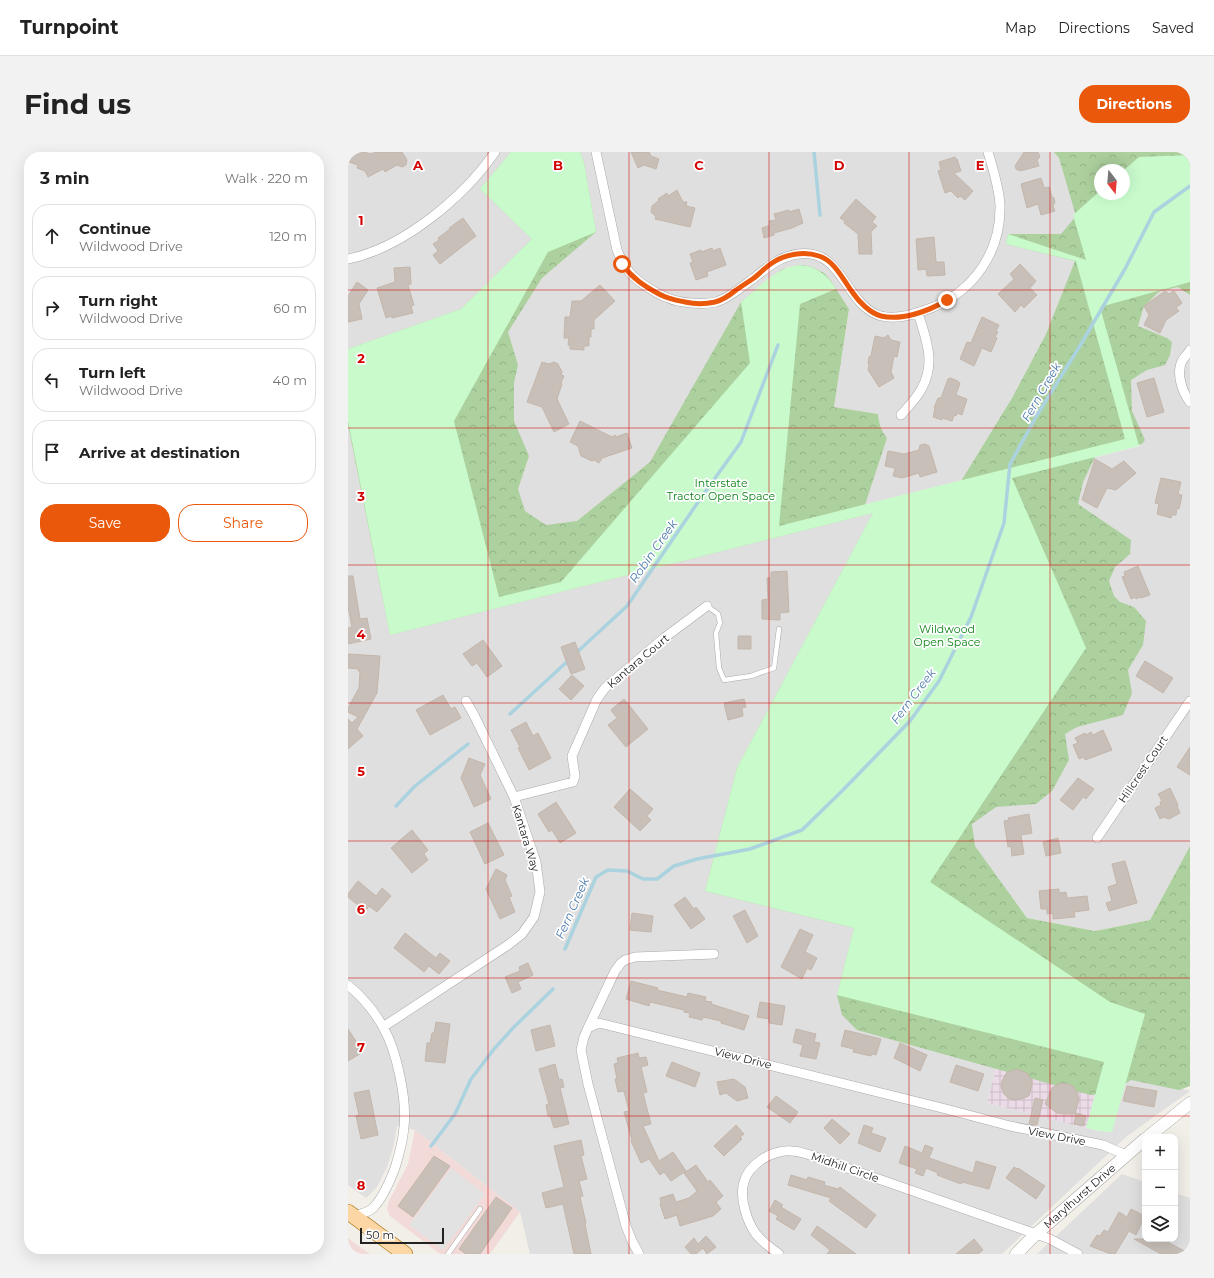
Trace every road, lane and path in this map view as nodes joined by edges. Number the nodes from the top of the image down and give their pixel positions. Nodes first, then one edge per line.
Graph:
1 (495, 152) edge
2 (596, 152) edge
3 (988, 152) edge
4 (348, 259) edge
5 (918, 313) junction
6 (1190, 350) edge
7 (1190, 402) edge
8 (901, 416) dead end
9 (707, 606) joint
10 (779, 629) dead end
11 (466, 701) dead end
12 (1190, 701) edge
13 (514, 798) junction
14 (1097, 838) dead end
15 (714, 954) dead end
16 (348, 985) edge
17 (383, 1027) junction
18 (588, 1028) junction
19 (1190, 1103) edge
20 (1152, 1134) edge
21 (1142, 1142) edge
22 (1126, 1155) junction
23 (480, 1210) dead end
24 (350, 1216) edge
25 (1036, 1234) junction
26 (405, 1254) edge
27 (448, 1254) edge
28 (639, 1254) edge
29 (779, 1254) edge
30 (1016, 1254) edge
31 (1078, 1254) edge

1 - 4 street
2 - 5 street
3 - 5 street
5 - 8 street
6 - 7 street
9 - 10 lane
9 - 13 street, Kantara Court
11 - 13 street, Kantara Way
12 - 14 street, Hillcrest Court
13 - 17 street, Kantara Way
15 - 18 street
16 - 17 street
17 - 24 street
18 - 22 street, View Drive
18 - 28 street
19 - 20 street
21 - 22 street, Marylhurst Drive
22 - 25 street, Marylhurst Drive
23 - 27 lane
24 - 26 main road
25 - 29 street, Midhill Circle
25 - 30 street, Marylhurst Drive
25 - 31 street, Midhill Circle

